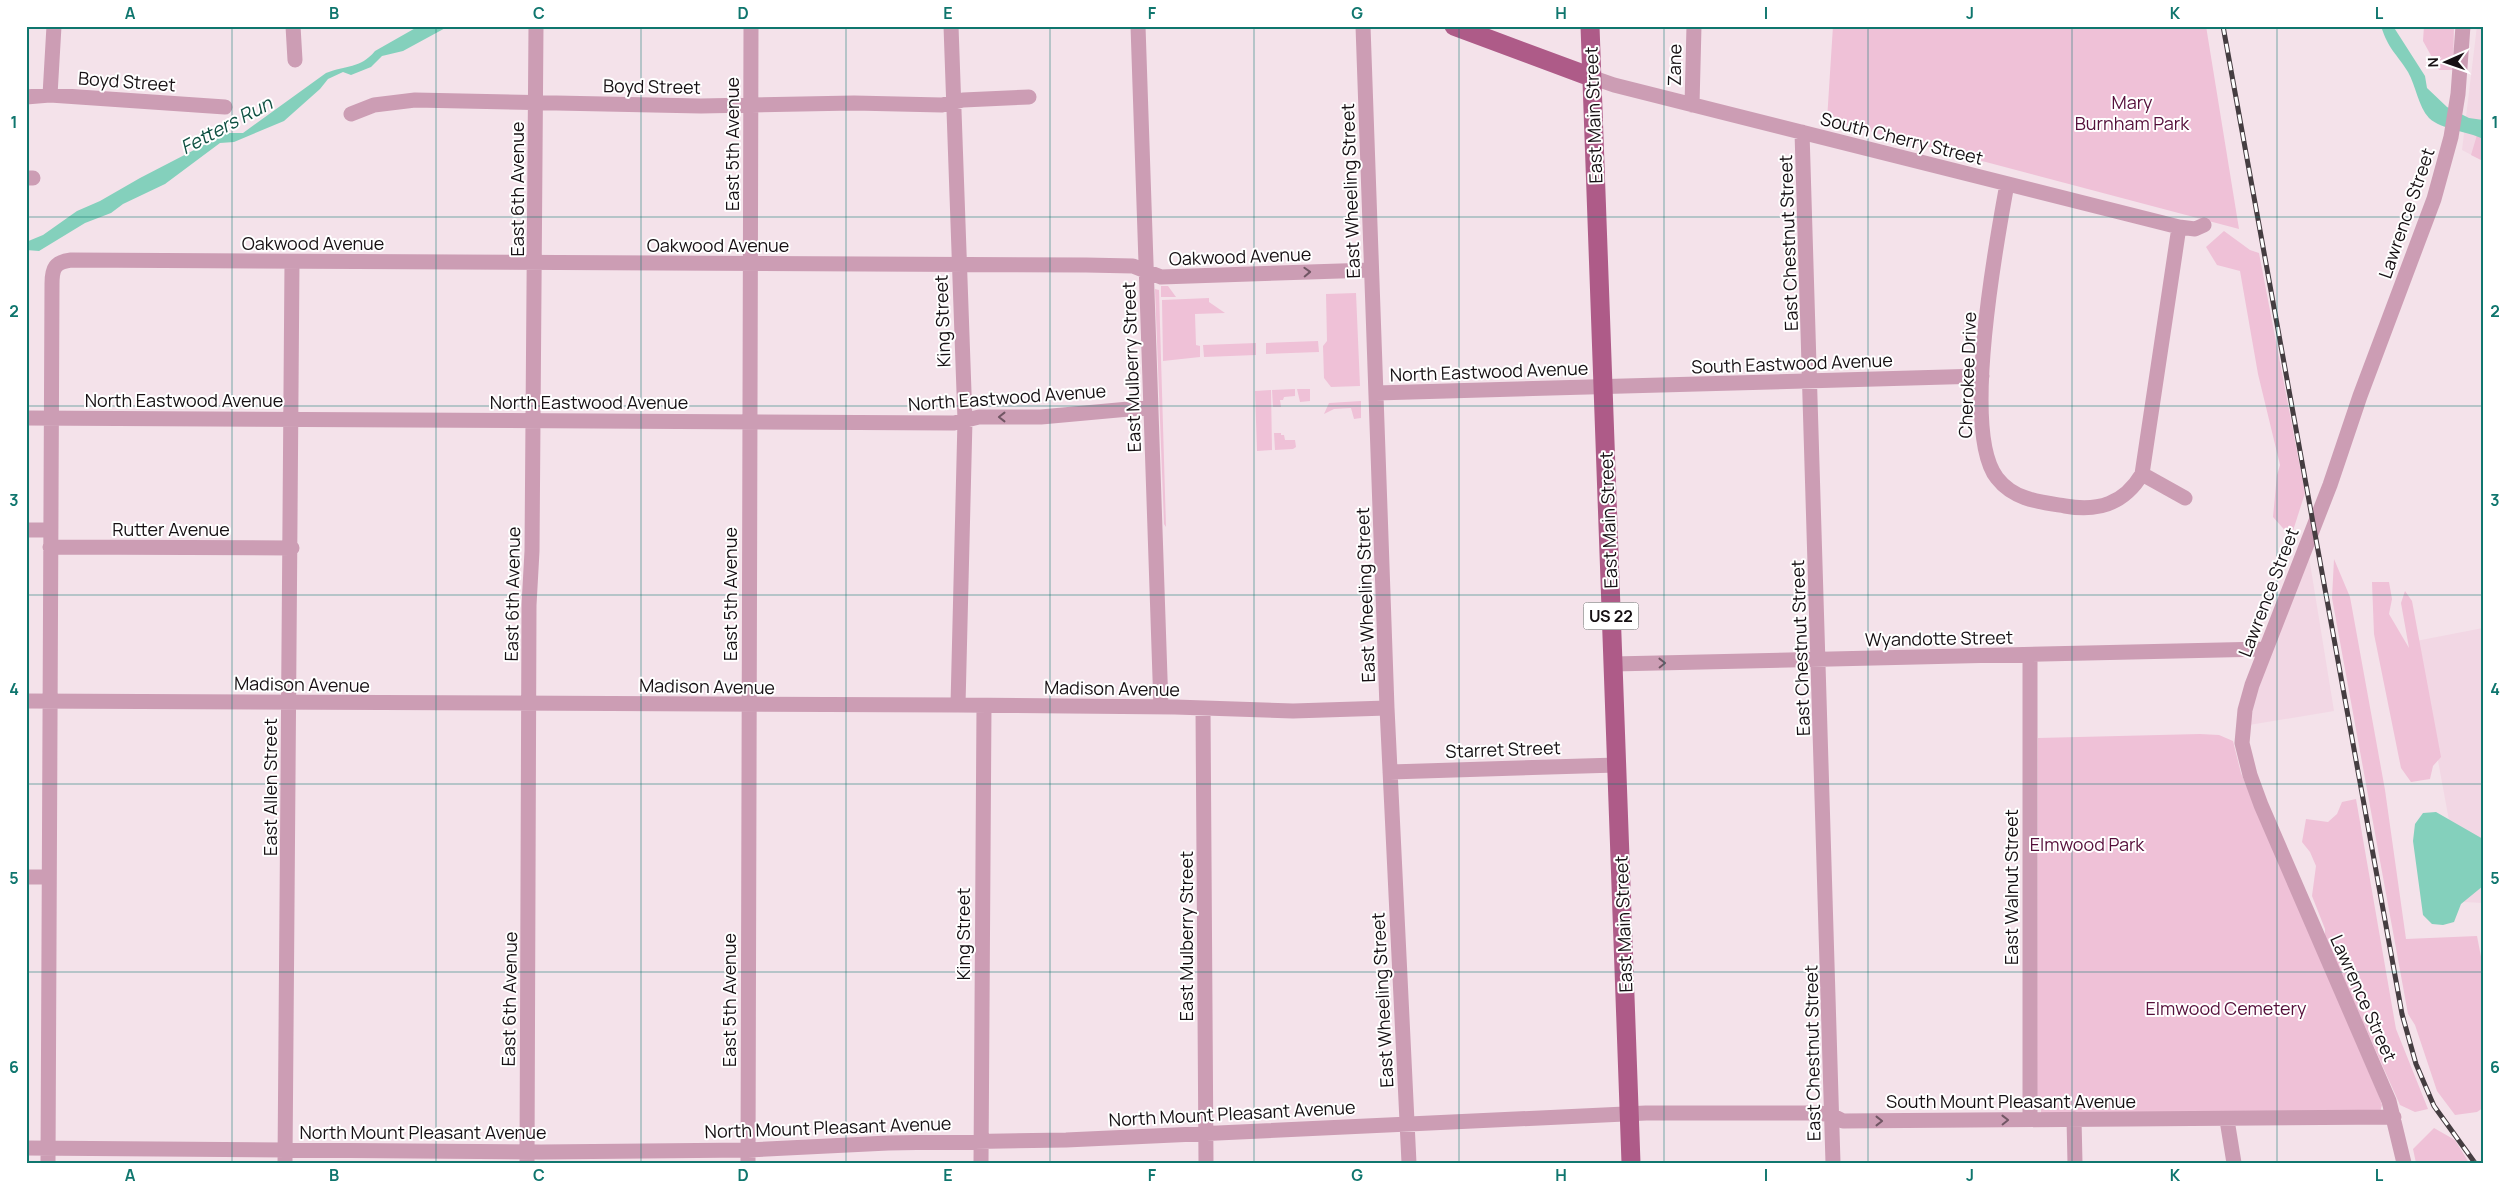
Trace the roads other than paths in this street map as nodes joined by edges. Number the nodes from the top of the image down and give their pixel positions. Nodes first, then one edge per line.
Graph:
1 (54, 26) edge
2 (293, 26) edge
3 (536, 26) edge
4 (751, 26) edge
5 (951, 26) edge
6 (1138, 26) edge
7 (1363, 26) edge
8 (1454, 26) edge
9 (1590, 26) edge
10 (1694, 26) edge
11 (2463, 26) edge
12 (295, 60) dead end
13 (1591, 77) junction
14 (50, 95) junction
15 (26, 97) edge
16 (1029, 97) dead end
17 (953, 101) junction
18 (536, 103) junction
19 (1692, 105) junction
20 (751, 106) junction
21 (225, 107) dead end
22 (352, 114) dead end
23 (1802, 132) junction
24 (2007, 184) junction
25 (2204, 225) dead end
26 (2179, 228) junction
27 (292, 262) junction
28 (535, 263) junction
29 (749, 264) junction
30 (958, 265) junction
31 (1371, 270) junction
32 (1147, 272) junction
33 (1982, 376) junction
34 (1812, 381) junction
35 (1603, 387) junction
36 (1376, 393) junction
37 (1151, 407) junction
38 (26, 418) edge
39 (51, 418) junction
40 (292, 419) junction
41 (533, 420) junction
42 (964, 420) junction
43 (750, 422) junction
44 (2142, 474) junction
45 (2185, 498) dead end
46 (26, 530) edge
47 (50, 530) junction
48 (50, 547) junction
49 (292, 548) junction
50 (2265, 649) junction
51 (2030, 655) junction
52 (1819, 659) junction
53 (1613, 664) junction
54 (26, 701) edge
55 (50, 701) junction
56 (290, 702) junction
57 (529, 702) junction
58 (748, 705) junction
59 (958, 705) junction
60 (984, 706) junction
61 (1161, 707) junction
62 (1203, 708) junction
63 (1387, 708) junction
64 (1617, 765) junction
65 (1390, 772) junction
66 (26, 877) edge
67 (50, 877) junction
68 (1630, 1114) junction
69 (1831, 1115) junction
70 (2394, 1117) junction
71 (2074, 1119) junction
72 (2030, 1120) junction
73 (2227, 1120) junction
74 (1407, 1123) junction
75 (1206, 1133) junction
76 (981, 1141) junction
77 (26, 1148) edge
78 (48, 1155) edge
79 (285, 1156) edge
80 (748, 1156) edge
81 (527, 1157) edge
82 (981, 1163) edge
83 (1206, 1163) edge
84 (1408, 1163) edge
85 (1631, 1163) edge
86 (1833, 1163) edge
87 (2075, 1163) edge
88 (2234, 1163) edge
89 (2404, 1163) edge

1 - 14 street
2 - 12 street
3 - 18 street, East 6th Avenue
4 - 20 street, East 5th Avenue
5 - 17 street, King Street
6 - 32 street, East Mulberry Street
7 - 31 street, East Wheeling Street
8 - 13 main road
9 - 13 main road, East Main Street / US 22
10 - 19 street, Zane
11 - 50 street, Lawrence Street
13 - 19 street, South Cherry Street
13 - 35 main road, East Main Street / US 22
14 - 15 street, Boyd Street
14 - 21 street, Boyd Street
16 - 17 street, Boyd Street
17 - 20 street, Boyd Street
17 - 30 street, King Street
18 - 20 street, Boyd Street
18 - 22 street, Boyd Street
18 - 28 street, East 6th Avenue
19 - 23 street, South Cherry Street
20 - 29 street, East 5th Avenue
23 - 24 street, South Cherry Street
23 - 34 street, East Chestnut Street
24 - 26 street, South Cherry Street
24 - 33 street, Cherokee Drive
25 - 26 street, South Cherry Street
26 - 44 street, Cherokee Drive
27 - 28 street, Oakwood Avenue
27 - 39 street, Oakwood Avenue
27 - 40 street, East Allen Street
28 - 29 street, Oakwood Avenue
28 - 41 street, East 6th Avenue
29 - 30 street, Oakwood Avenue
29 - 43 street, East 5th Avenue
30 - 32 street, Oakwood Avenue
30 - 42 street, King Street
32 -> 31 street, Oakwood Avenue
31 - 36 street, East Wheeling Street
32 - 37 street, East Mulberry Street
33 - 34 street, South Eastwood Avenue
33 - 44 street, Cherokee Drive
34 - 35 street, South Eastwood Avenue
34 - 52 street, East Chestnut Street
35 - 36 street, North Eastwood Avenue
35 - 53 main road, East Main Street / US 22
36 - 63 street, East Wheeling Street
37 -> 42 street, North Eastwood Avenue
37 - 61 street, East Mulberry Street
38 - 39 street, North Eastwood Avenue
39 - 40 street, North Eastwood Avenue
39 - 47 street
40 - 41 street, North Eastwood Avenue
40 - 49 street, East Allen Street
41 - 43 street, North Eastwood Avenue
41 - 57 street, East 6th Avenue
42 - 43 street, North Eastwood Avenue
42 - 59 street, King Street
43 - 58 street, East 5th Avenue
44 - 45 street
46 - 47 street
47 - 48 street
48 - 49 street, Rutter Avenue
48 - 55 street
49 - 56 street, East Allen Street
50 - 51 street, Wyandotte Street
50 - 70 street, Lawrence Street
51 - 52 street, Wyandotte Street
51 - 72 street, East Walnut Street
53 -> 52 street, Wyandotte Street
52 - 69 street, East Chestnut Street
53 - 64 main road, East Main Street / US 22
54 - 55 street, Madison Avenue
55 - 56 street, Madison Avenue
55 - 67 street
56 - 57 street, Madison Avenue
56 - 79 street, East Allen Street
57 - 58 street, Madison Avenue
57 - 81 street, East 6th Avenue
58 - 59 street, Madison Avenue
58 - 80 street, East 5th Avenue
59 - 60 street, Madison Avenue
60 - 61 street, Madison Avenue
60 - 76 street, King Street
61 - 62 street, Madison Avenue
62 - 63 street, Madison Avenue
62 - 75 street, East Mulberry Street
63 - 65 street, East Wheeling Street
64 - 65 street, Starret Street
64 - 68 main road, East Main Street / US 22
65 - 74 street, East Wheeling Street
66 - 67 street
67 - 78 street
68 - 69 street, South Mount Pleasant Avenue
68 - 74 street, North Mount Pleasant Avenue
68 - 85 main road, East Main Street / US 22
69 -> 72 street, South Mount Pleasant Avenue
69 - 86 street, East Chestnut Street
70 - 73 street, South Mount Pleasant Avenue
70 - 89 street, Lawrence Street
71 - 72 street, South Mount Pleasant Avenue
71 - 73 street, South Mount Pleasant Avenue
71 - 87 street
73 - 88 street
74 - 75 street, North Mount Pleasant Avenue
74 - 84 street, East Wheeling Street
75 - 76 street, North Mount Pleasant Avenue
75 - 83 street, East Mulberry Street
76 - 80 street, North Mount Pleasant Avenue
76 - 82 street, King Street
77 - 78 street, North Mount Pleasant Avenue
78 - 79 street, North Mount Pleasant Avenue
79 - 81 street, North Mount Pleasant Avenue
80 - 81 street, North Mount Pleasant Avenue

